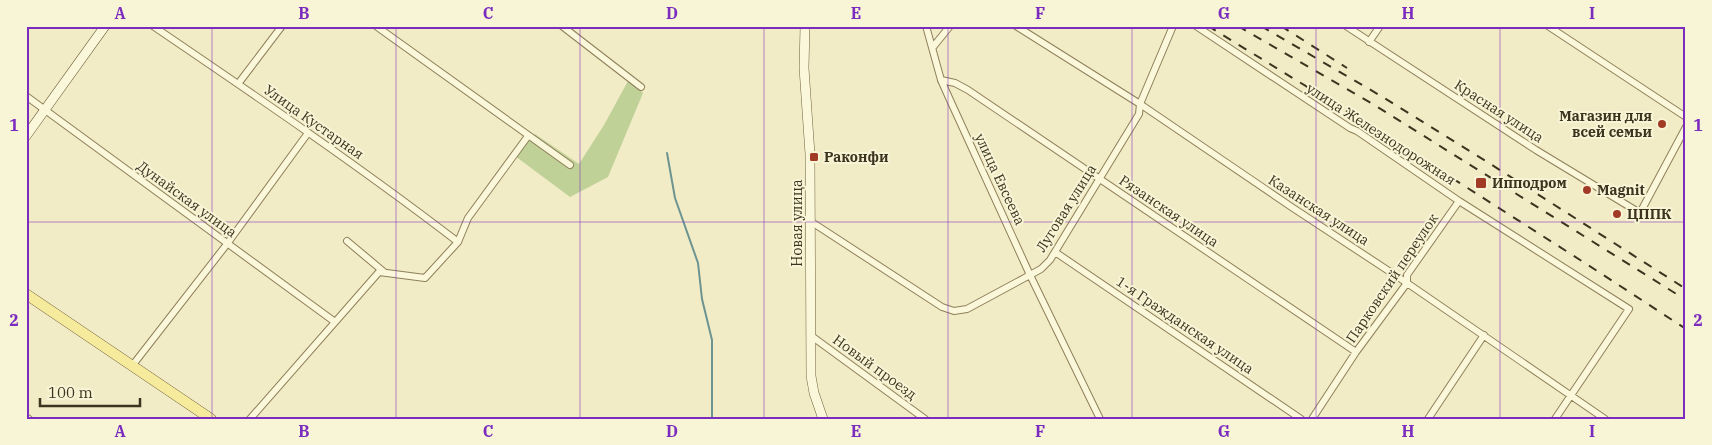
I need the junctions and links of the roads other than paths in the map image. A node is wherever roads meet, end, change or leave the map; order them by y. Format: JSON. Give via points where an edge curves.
{"nodes":[{"id":1,"x":105,"y":26,"type":"edge"},
{"id":2,"x":153,"y":26,"type":"edge"},
{"id":3,"x":282,"y":26,"type":"edge"},
{"id":4,"x":376,"y":26,"type":"edge"},
{"id":5,"x":562,"y":26,"type":"edge"},
{"id":6,"x":805,"y":26,"type":"edge"},
{"id":7,"x":926,"y":26,"type":"edge"},
{"id":8,"x":950,"y":26,"type":"edge"},
{"id":9,"x":1016,"y":26,"type":"edge"},
{"id":10,"x":1173,"y":26,"type":"edge"},
{"id":11,"x":1196,"y":26,"type":"edge"},
{"id":12,"x":1346,"y":26,"type":"edge"},
{"id":13,"x":1380,"y":26,"type":"edge"},
{"id":14,"x":1548,"y":26,"type":"edge"},
{"id":15,"x":1369,"y":42,"type":"junction"},
{"id":16,"x":933,"y":47,"type":"junction"},
{"id":17,"x":941,"y":80,"type":"junction"},
{"id":18,"x":238,"y":84,"type":"junction"},
{"id":19,"x":642,"y":87,"type":"dead end"},
{"id":20,"x":26,"y":96,"type":"edge"},
{"id":21,"x":1140,"y":104,"type":"junction"},
{"id":22,"x":45,"y":111,"type":"junction"},
{"id":23,"x":1686,"y":116,"type":"edge"},
{"id":24,"x":1686,"y":127,"type":"edge"},
{"id":25,"x":308,"y":133,"type":"junction"},
{"id":26,"x":26,"y":136,"type":"edge"},
{"id":27,"x":528,"y":136,"type":"junction"},
{"id":28,"x":570,"y":166,"type":"dead end"},
{"id":29,"x":1100,"y":179,"type":"junction"},
{"id":30,"x":1459,"y":201,"type":"junction"},
{"id":31,"x":810,"y":220,"type":"junction"},
{"id":32,"x":347,"y":241,"type":"dead end"},
{"id":33,"x":458,"y":242,"type":"junction"},
{"id":34,"x":226,"y":244,"type":"junction"},
{"id":35,"x":1055,"y":252,"type":"junction"},
{"id":36,"x":384,"y":272,"type":"junction"},
{"id":37,"x":1030,"y":275,"type":"junction"},
{"id":38,"x":1407,"y":283,"type":"junction"},
{"id":39,"x":26,"y":294,"type":"edge"},
{"id":40,"x":334,"y":322,"type":"junction"},
{"id":41,"x":810,"y":335,"type":"junction"},
{"id":42,"x":1484,"y":335,"type":"junction"},
{"id":43,"x":1356,"y":352,"type":"junction"},
{"id":44,"x":132,"y":366,"type":"junction"},
{"id":45,"x":1570,"y":396,"type":"junction"},
{"id":46,"x":197,"y":415,"type":"edge"},
{"id":47,"x":211,"y":419,"type":"edge"},
{"id":48,"x":250,"y":419,"type":"edge"},
{"id":49,"x":823,"y":419,"type":"edge"},
{"id":50,"x":925,"y":419,"type":"edge"},
{"id":51,"x":1100,"y":419,"type":"edge"},
{"id":52,"x":1301,"y":419,"type":"edge"},
{"id":53,"x":1312,"y":419,"type":"edge"},
{"id":54,"x":1428,"y":419,"type":"edge"},
{"id":55,"x":1555,"y":419,"type":"edge"},
{"id":56,"x":1605,"y":419,"type":"edge"}],
"edges":[{"from":1,"to":22,"type":"street"},
{"from":2,"to":18,"type":"street","name":"Улица Кустарная"},
{"from":3,"to":18,"type":"street"},
{"from":4,"to":27,"type":"street"},
{"from":5,"to":19,"type":"street"},
{"from":6,"to":31,"type":"street","name":"Новая улица"},
{"from":7,"to":16,"type":"street","name":"улица Евсеева"},
{"from":8,"to":16,"type":"street"},
{"from":9,"to":21,"type":"street","name":"Казанская улица"},
{"from":10,"to":21,"type":"street","name":"Луговая улица"},
{"from":11,"to":30,"type":"street","name":"улица Железнодорожная"},
{"from":12,"to":15,"type":"street","name":"Красная улица"},
{"from":13,"to":15,"type":"street"},
{"from":14,"to":23,"type":"street"},
{"from":15,"to":24,"type":"street","name":"Красная улица","via":[[1640,213]]},
{"from":16,"to":17,"type":"street","name":"улица Евсеева"},
{"from":17,"to":29,"type":"street","name":"Рязанская улица","via":[[968,90]]},
{"from":17,"to":37,"type":"street","name":"улица Евсеева"},
{"from":18,"to":25,"type":"street","name":"Улица Кустарная"},
{"from":20,"to":22,"type":"street","name":"Дунайская улица"},
{"from":21,"to":29,"type":"street","name":"Луговая улица","via":[[1139,114]]},
{"from":21,"to":38,"type":"street","name":"Казанская улица"},
{"from":22,"to":26,"type":"street"},
{"from":22,"to":34,"type":"street","name":"Дунайская улица"},
{"from":25,"to":33,"type":"street","name":"Улица Кустарная"},
{"from":25,"to":34,"type":"street"},
{"from":27,"to":28,"type":"street"},
{"from":27,"to":33,"type":"street","via":[[468,218]]},
{"from":29,"to":35,"type":"street","name":"Луговая улица"},
{"from":29,"to":43,"type":"street","name":"Рязанская улица"},
{"from":30,"to":38,"type":"street","name":"Парковский переулок","via":[[1407,275]]},
{"from":30,"to":45,"type":"street","name":"улица Железнодорожная","via":[[1629,309]]},
{"from":31,"to":37,"type":"street","name":"Луговая улица","via":[[949,310],[967,309]]},
{"from":31,"to":41,"type":"street","name":"Новая улица"},
{"from":32,"to":36,"type":"street"},
{"from":33,"to":36,"type":"street","via":[[425,278]]},
{"from":34,"to":40,"type":"street","name":"Дунайская улица"},
{"from":34,"to":44,"type":"street"},
{"from":35,"to":37,"type":"street","name":"Луговая улица","via":[[1041,269]]},
{"from":35,"to":52,"type":"street","name":"1-я Гражданская улица"},
{"from":36,"to":40,"type":"street","via":[[379,272]]},
{"from":37,"to":51,"type":"street","name":"улица Евсеева"},
{"from":38,"to":42,"type":"street","name":"Казанская улица"},
{"from":38,"to":43,"type":"street","name":"Парковский переулок"},
{"from":39,"to":44,"type":"main road"},
{"from":40,"to":48,"type":"street"},
{"from":41,"to":49,"type":"street","name":"Новая улица","via":[[812,385]]},
{"from":41,"to":50,"type":"street","name":"Новый проезд"},
{"from":42,"to":45,"type":"street","name":"Казанская улица"},
{"from":42,"to":54,"type":"street"},
{"from":43,"to":53,"type":"street","name":"Парковский переулок"},
{"from":44,"to":46,"type":"main road"},
{"from":45,"to":55,"type":"street"},
{"from":45,"to":56,"type":"street","name":"Казанская улица"},
{"from":46,"to":47,"type":"main road"}]}
